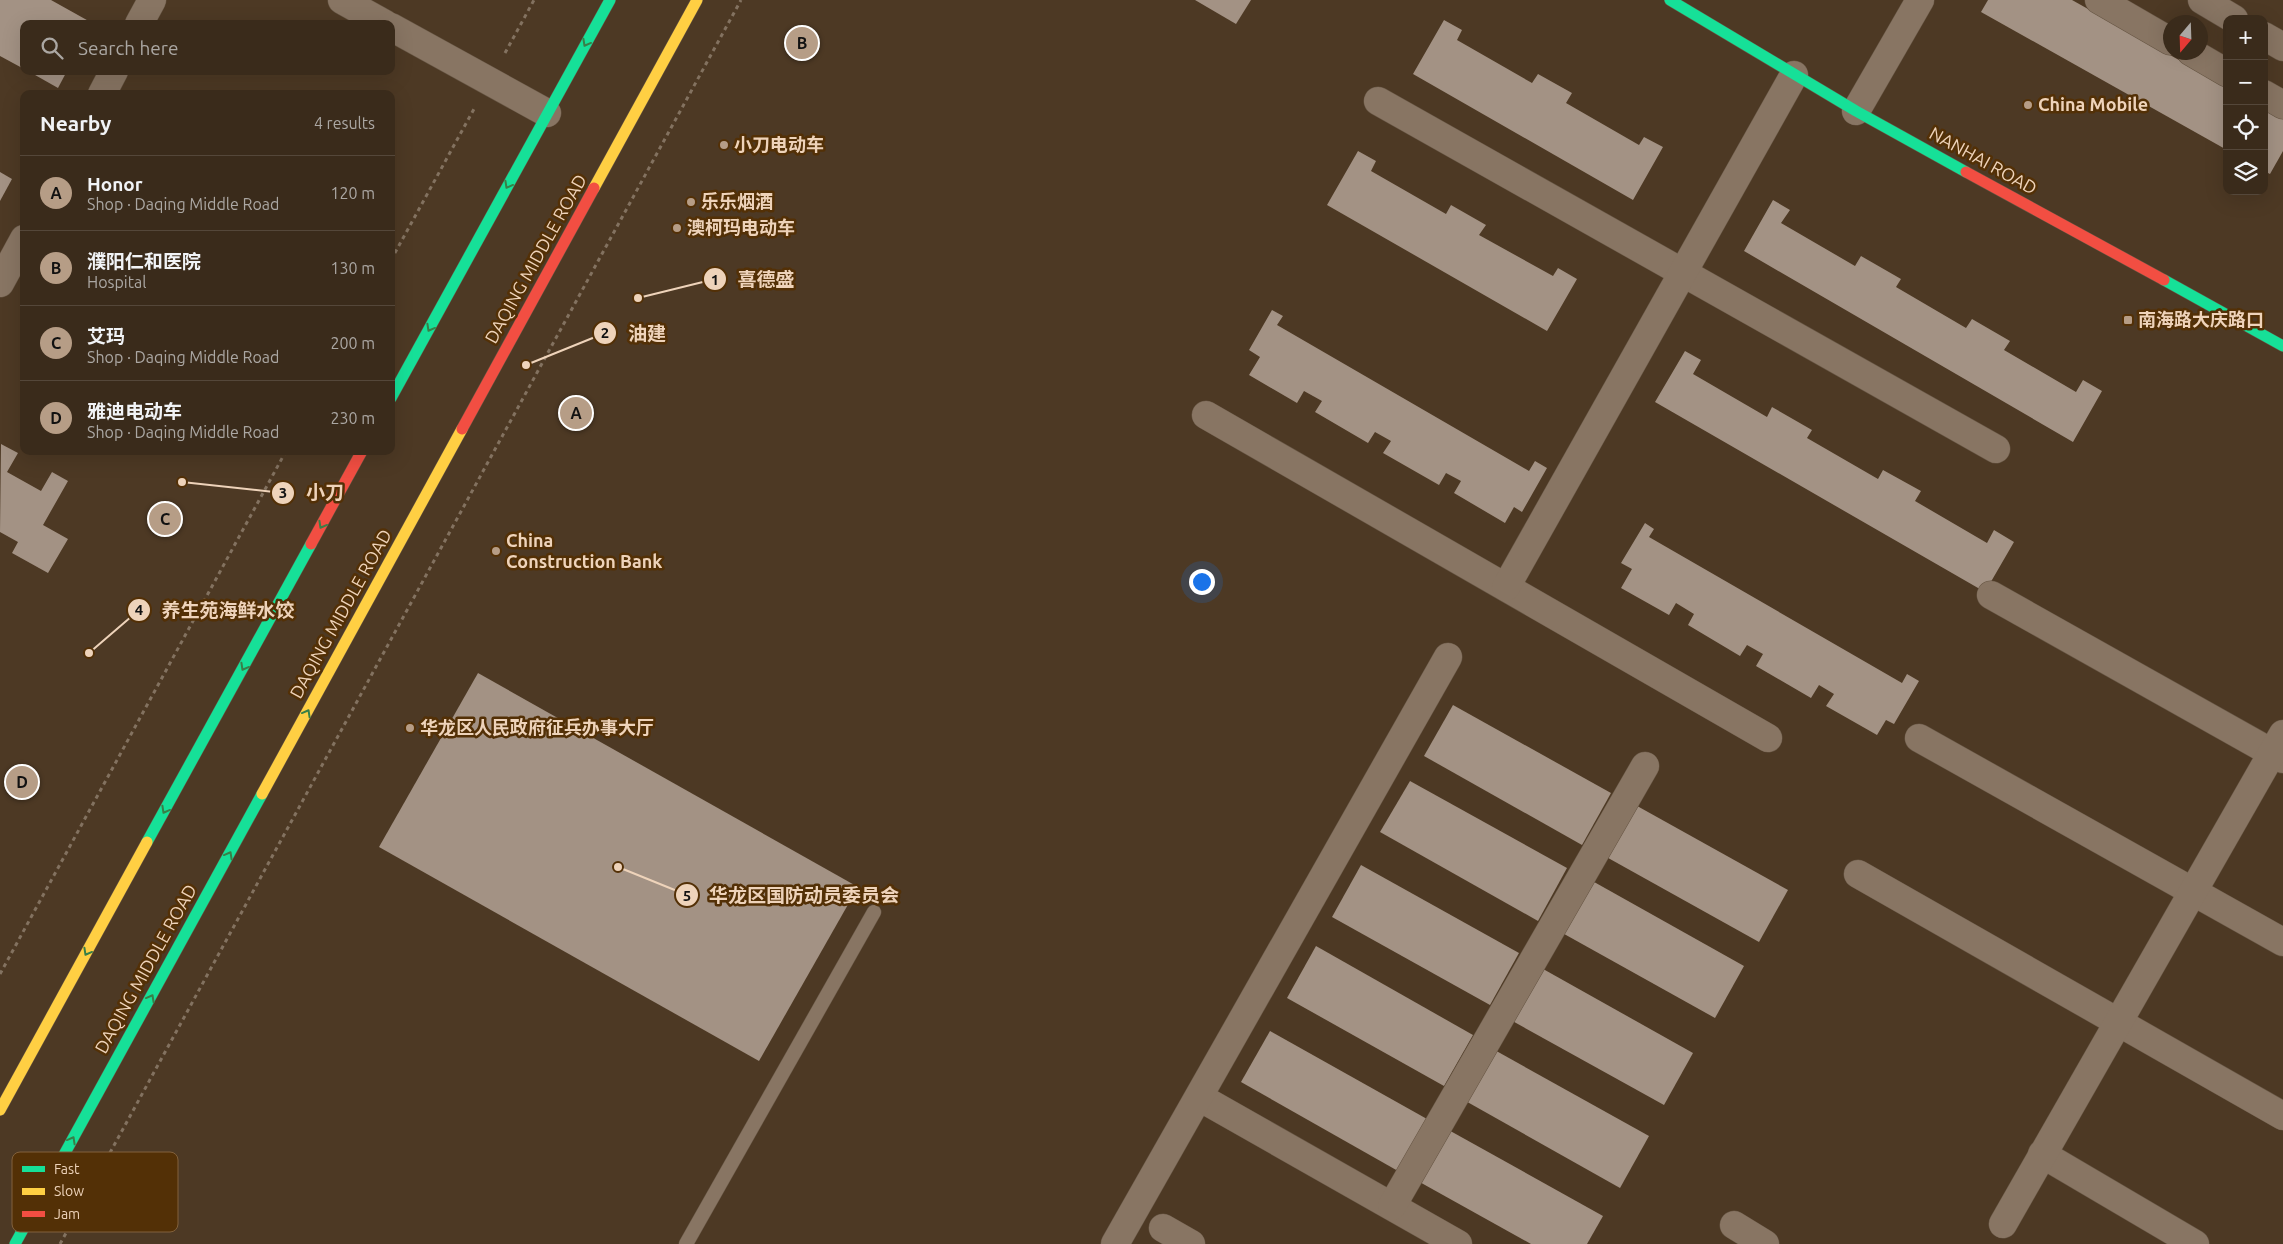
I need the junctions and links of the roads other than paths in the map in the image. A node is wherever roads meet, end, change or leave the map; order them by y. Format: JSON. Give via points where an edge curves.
{"nodes":[{"id":1,"x":152,"y":0,"type":"edge"},
{"id":2,"x":342,"y":0,"type":"edge"},
{"id":3,"x":610,"y":0,"type":"edge"},
{"id":4,"x":697,"y":0,"type":"edge"},
{"id":5,"x":1670,"y":0,"type":"edge"},
{"id":6,"x":1920,"y":0,"type":"edge"},
{"id":7,"x":2099,"y":0,"type":"edge"},
{"id":8,"x":2202,"y":0,"type":"edge"},
{"id":9,"x":2227,"y":15,"type":"edge"},
{"id":10,"x":141,"y":20,"type":"edge"},
{"id":11,"x":378,"y":20,"type":"edge"},
{"id":12,"x":395,"y":29,"type":"edge"},
{"id":13,"x":2163,"y":37,"type":"edge"},
{"id":14,"x":2268,"y":38,"type":"edge"},
{"id":15,"x":2283,"y":47,"type":"edge"},
{"id":16,"x":2205,"y":60,"type":"edge"},
{"id":17,"x":2223,"y":71,"type":"edge"},
{"id":18,"x":112,"y":75,"type":"edge"},
{"id":19,"x":1794,"y":75,"type":"junction"},
{"id":20,"x":104,"y":90,"type":"edge"},
{"id":21,"x":2268,"y":96,"type":"edge"},
{"id":22,"x":1378,"y":101,"type":"dead end"},
{"id":23,"x":2283,"y":105,"type":"edge"},
{"id":24,"x":1856,"y":111,"type":"junction"},
{"id":25,"x":547,"y":113,"type":"junction"},
{"id":26,"x":20,"y":246,"type":"edge"},
{"id":27,"x":1684,"y":274,"type":"junction"},
{"id":28,"x":0,"y":282,"type":"edge"},
{"id":29,"x":2283,"y":346,"type":"edge"},
{"id":30,"x":395,"y":391,"type":"edge"},
{"id":31,"x":1206,"y":415,"type":"dead end"},
{"id":32,"x":1996,"y":449,"type":"dead end"},
{"id":33,"x":360,"y":455,"type":"edge"},
{"id":34,"x":1506,"y":587,"type":"junction"},
{"id":35,"x":1991,"y":595,"type":"dead end"},
{"id":36,"x":1448,"y":657,"type":"dead end"},
{"id":37,"x":1768,"y":738,"type":"dead end"},
{"id":38,"x":1919,"y":738,"type":"dead end"},
{"id":39,"x":2279,"y":749,"type":"edge"},
{"id":40,"x":1645,"y":766,"type":"dead end"},
{"id":41,"x":1858,"y":874,"type":"dead end"},
{"id":42,"x":2192,"y":890,"type":"junction"},
{"id":43,"x":874,"y":912,"type":"dead end"},
{"id":44,"x":2283,"y":942,"type":"edge"},
{"id":45,"x":2118,"y":1022,"type":"junction"},
{"id":46,"x":1199,"y":1096,"type":"junction"},
{"id":47,"x":0,"y":1110,"type":"edge"},
{"id":48,"x":2283,"y":1116,"type":"edge"},
{"id":49,"x":65,"y":1152,"type":"edge"},
{"id":50,"x":2042,"y":1154,"type":"junction"},
{"id":51,"x":1392,"y":1206,"type":"junction"},
{"id":52,"x":2003,"y":1224,"type":"dead end"},
{"id":53,"x":1734,"y":1225,"type":"dead end"},
{"id":54,"x":1163,"y":1228,"type":"dead end"},
{"id":55,"x":22,"y":1232,"type":"edge"},
{"id":56,"x":15,"y":1244,"type":"edge"},
{"id":57,"x":686,"y":1244,"type":"edge"},
{"id":58,"x":1115,"y":1244,"type":"edge"},
{"id":59,"x":1191,"y":1244,"type":"edge"},
{"id":60,"x":1458,"y":1244,"type":"edge"},
{"id":61,"x":1765,"y":1244,"type":"edge"},
{"id":62,"x":2195,"y":1244,"type":"edge"}],
"edges":[{"from":1,"to":10,"type":"street"},
{"from":2,"to":11,"type":"street"},
{"from":3,"to":25,"type":"main road","one_way":true},
{"from":49,"to":4,"type":"main road","name":"DAQING MIDDLE ROAD","one_way":true},
{"from":5,"to":19,"type":"main road","name":"NANHAI ROAD"},
{"from":6,"to":24,"type":"street"},
{"from":7,"to":13,"type":"street"},
{"from":8,"to":9,"type":"street"},
{"from":12,"to":25,"type":"street"},
{"from":14,"to":15,"type":"street"},
{"from":16,"to":17,"type":"street"},
{"from":18,"to":20,"type":"street"},
{"from":19,"to":24,"type":"main road","name":"NANHAI ROAD"},
{"from":19,"to":27,"type":"street"},
{"from":21,"to":23,"type":"street"},
{"from":22,"to":27,"type":"street"},
{"from":24,"to":29,"type":"main road","name":"NANHAI ROAD"},
{"from":25,"to":30,"type":"main road","one_way":true},
{"from":26,"to":28,"type":"street"},
{"from":27,"to":32,"type":"street"},
{"from":27,"to":34,"type":"street"},
{"from":31,"to":34,"type":"street"},
{"from":33,"to":47,"type":"main road","one_way":true},
{"from":34,"to":37,"type":"street"},
{"from":35,"to":39,"type":"street"},
{"from":36,"to":46,"type":"street"},
{"from":38,"to":42,"type":"street"},
{"from":39,"to":42,"type":"street"},
{"from":40,"to":51,"type":"street"},
{"from":41,"to":45,"type":"street"},
{"from":42,"to":44,"type":"street"},
{"from":42,"to":45,"type":"street"},
{"from":43,"to":57,"type":"lane"},
{"from":45,"to":48,"type":"street"},
{"from":45,"to":50,"type":"street"},
{"from":46,"to":51,"type":"street"},
{"from":46,"to":58,"type":"street"},
{"from":50,"to":52,"type":"street"},
{"from":50,"to":62,"type":"street"},
{"from":51,"to":60,"type":"street"},
{"from":53,"to":61,"type":"street"},
{"from":54,"to":59,"type":"street"},
{"from":56,"to":55,"type":"main road","name":"DAQING MIDDLE ROAD","one_way":true}]}
